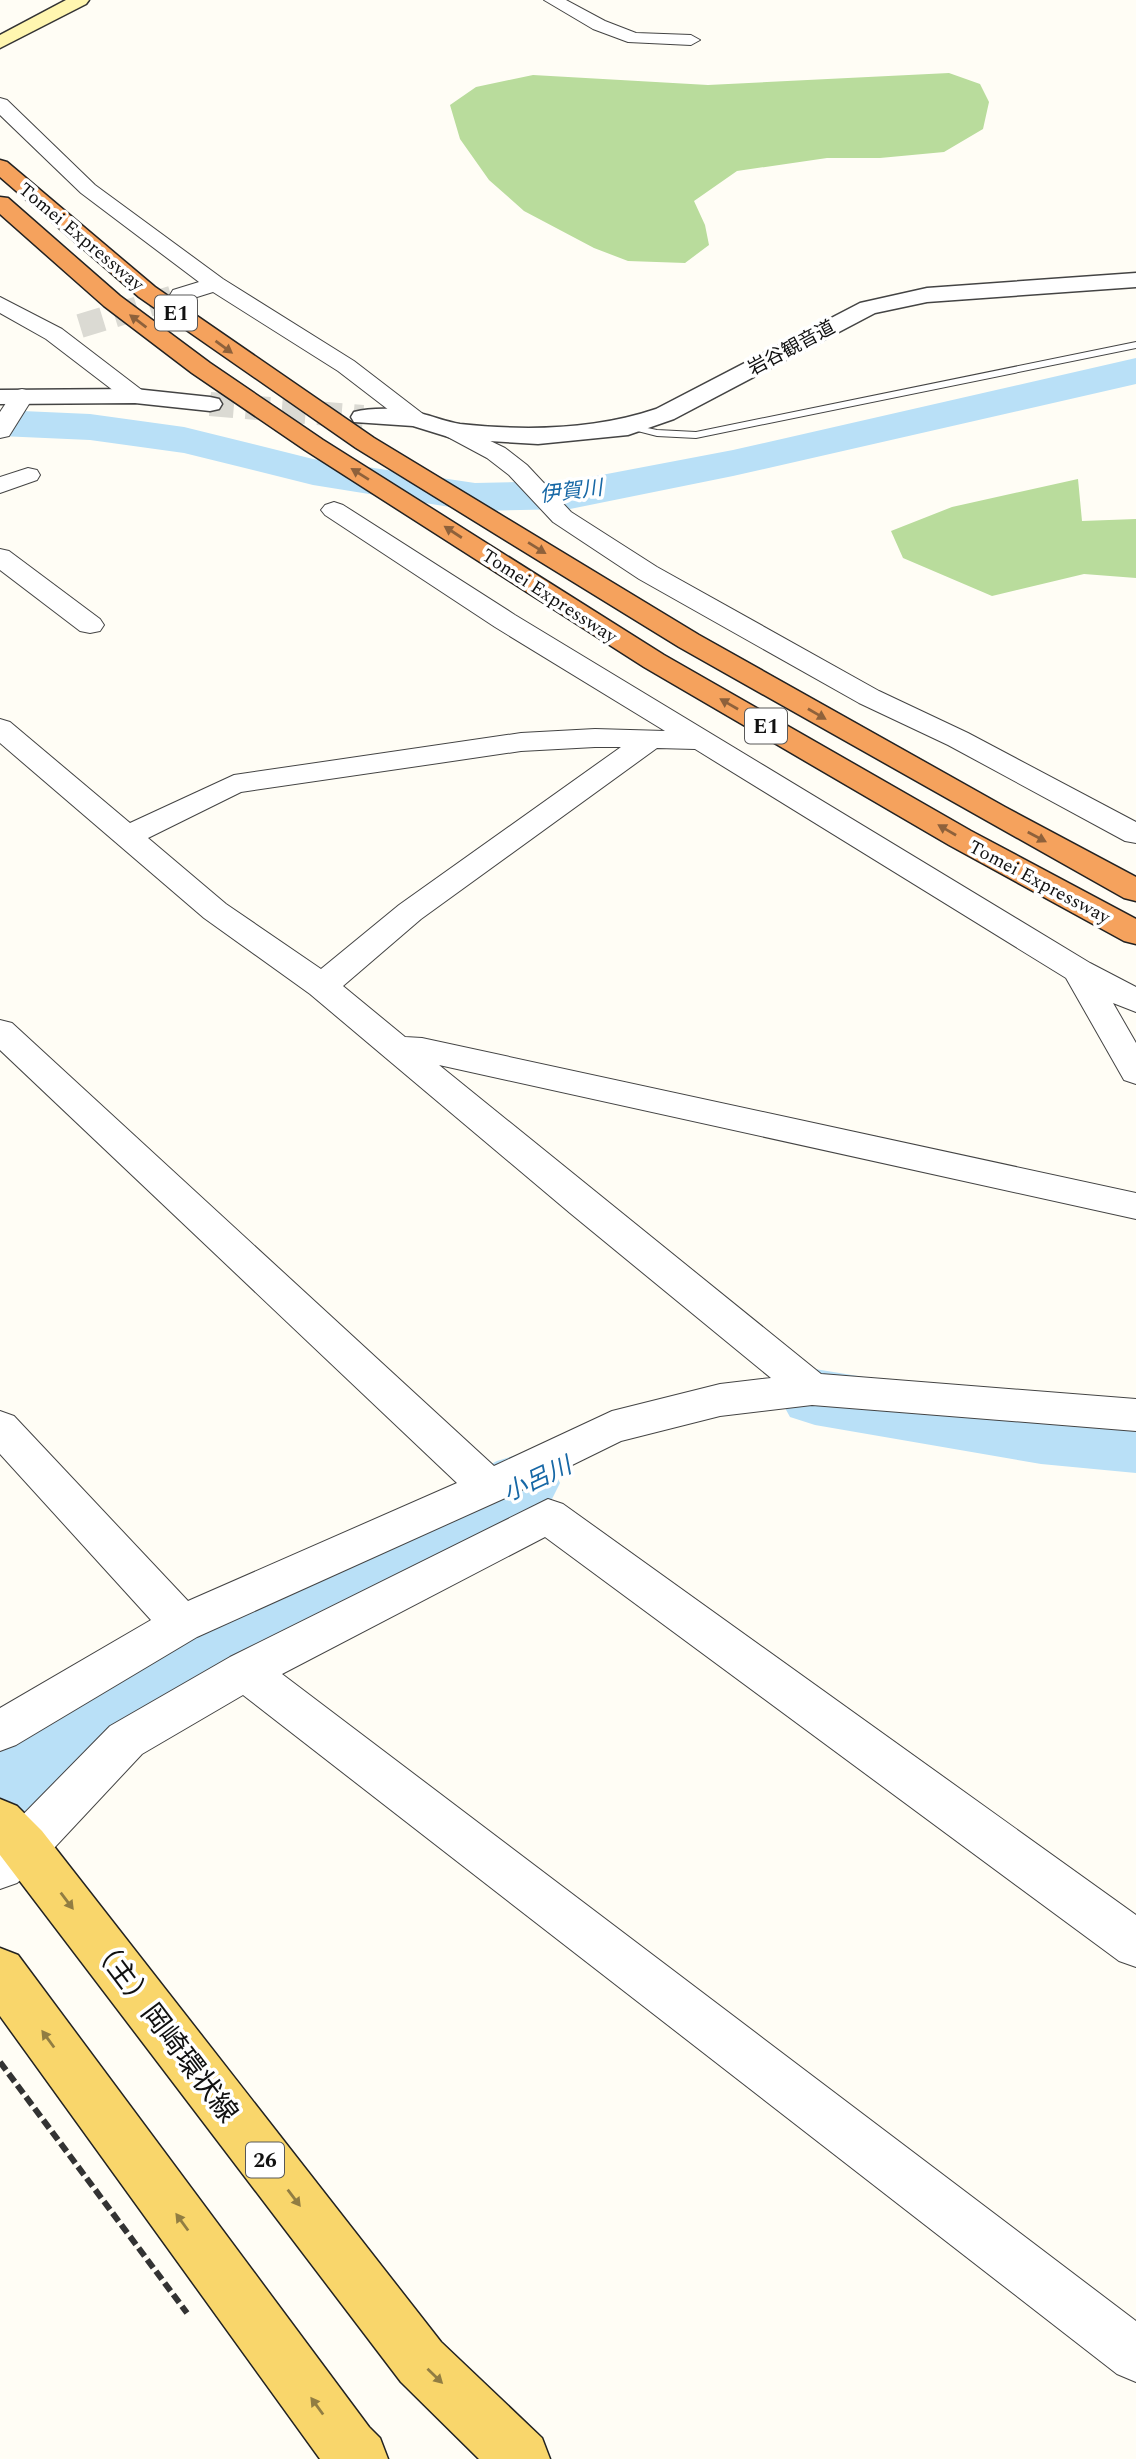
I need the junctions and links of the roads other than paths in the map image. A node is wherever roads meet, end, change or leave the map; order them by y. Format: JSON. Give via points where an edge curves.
{"nodes":[{"id":1,"x":80,"y":0,"type":"edge"},
{"id":2,"x":553,"y":0,"type":"edge"},
{"id":3,"x":691,"y":40,"type":"dead end"},
{"id":4,"x":0,"y":42,"type":"edge"},
{"id":5,"x":0,"y":104,"type":"edge"},
{"id":6,"x":0,"y":166,"type":"edge"},
{"id":7,"x":0,"y":203,"type":"edge"},
{"id":8,"x":1136,"y":280,"type":"edge"},
{"id":9,"x":215,"y":284,"type":"junction"},
{"id":10,"x":181,"y":295,"type":"tunnel mouth"},
{"id":11,"x":0,"y":304,"type":"edge"},
{"id":12,"x":80,"y":327,"type":"tunnel mouth"},
{"id":13,"x":54,"y":334,"type":"junction"},
{"id":14,"x":1136,"y":345,"type":"edge"},
{"id":15,"x":135,"y":396,"type":"junction"},
{"id":16,"x":210,"y":404,"type":"tunnel mouth"},
{"id":17,"x":9,"y":409,"type":"edge"},
{"id":18,"x":363,"y":417,"type":"tunnel mouth"},
{"id":19,"x":415,"y":419,"type":"junction"},
{"id":20,"x":628,"y":427,"type":"junction"},
{"id":21,"x":455,"y":431,"type":"junction"},
{"id":22,"x":28,"y":475,"type":"dead end"},
{"id":23,"x":0,"y":486,"type":"edge"},
{"id":24,"x":334,"y":510,"type":"dead end"},
{"id":25,"x":0,"y":556,"type":"edge"},
{"id":26,"x":90,"y":625,"type":"dead end"},
{"id":27,"x":0,"y":728,"type":"edge"},
{"id":28,"x":650,"y":740,"type":"junction"},
{"id":29,"x":703,"y":741,"type":"junction"},
{"id":30,"x":31,"y":754,"type":"junction"},
{"id":31,"x":0,"y":767,"type":"edge"},
{"id":32,"x":1136,"y":834,"type":"edge"},
{"id":33,"x":128,"y":836,"type":"junction"},
{"id":34,"x":1136,"y":891,"type":"edge"},
{"id":35,"x":1136,"y":933,"type":"edge"},
{"id":36,"x":1078,"y":971,"type":"junction"},
{"id":37,"x":322,"y":986,"type":"junction"},
{"id":38,"x":1136,"y":1001,"type":"edge"},
{"id":39,"x":0,"y":1031,"type":"edge"},
{"id":40,"x":395,"y":1048,"type":"junction"},
{"id":41,"x":1136,"y":1072,"type":"edge"},
{"id":42,"x":1136,"y":1206,"type":"edge"},
{"id":43,"x":813,"y":1389,"type":"junction"},
{"id":44,"x":1136,"y":1415,"type":"edge"},
{"id":45,"x":0,"y":1427,"type":"edge"},
{"id":46,"x":489,"y":1487,"type":"junction"},
{"id":47,"x":182,"y":1624,"type":"junction"},
{"id":48,"x":245,"y":1671,"type":"junction"},
{"id":49,"x":0,"y":1731,"type":"edge"},
{"id":50,"x":8,"y":1845,"type":"edge"},
{"id":51,"x":1136,"y":1944,"type":"edge"},
{"id":52,"x":0,"y":1973,"type":"edge"},
{"id":53,"x":1136,"y":2355,"type":"edge"},
{"id":54,"x":359,"y":2459,"type":"edge"},
{"id":55,"x":521,"y":2459,"type":"edge"}],
"edges":[{"from":1,"to":4,"type":"main road"},
{"from":2,"to":3,"type":"street","via":[[599,25],[634,37]]},
{"from":5,"to":9,"type":"street","via":[[88,189]]},
{"from":6,"to":34,"type":"highway","name":"Tomei Expressway","number":"E1","one_way":true,"via":[[147,292],[365,443],[689,641]]},
{"from":35,"to":7,"type":"highway","name":"Tomei Expressway","number":"E1","one_way":true,"via":[[960,838],[654,661],[314,445],[112,301]]},
{"from":8,"to":20,"type":"street","name":"岩谷観音道","via":[[927,295],[868,308],[665,414]]},
{"from":9,"to":10,"type":"street"},
{"from":9,"to":19,"type":"street","via":[[346,366]]},
{"from":11,"to":13,"type":"street"},
{"from":12,"to":13,"type":"street"},
{"from":13,"to":15,"type":"street"},
{"from":14,"to":20,"type":"lane","via":[[696,435]]},
{"from":15,"to":16,"type":"street"},
{"from":15,"to":17,"type":"street","via":[[79,397]]},
{"from":18,"to":19,"type":"street"},
{"from":19,"to":21,"type":"street","name":"岩谷観音道"},
{"from":20,"to":21,"type":"street","name":"岩谷観音道","via":[[538,436]]},
{"from":21,"to":32,"type":"street","via":[[496,453],[562,517],[648,573],[869,697]]},
{"from":22,"to":23,"type":"street"},
{"from":24,"to":29,"type":"street"},
{"from":25,"to":26,"type":"street"},
{"from":27,"to":30,"type":"street"},
{"from":28,"to":29,"type":"street"},
{"from":28,"to":33,"type":"street","via":[[521,742],[234,783]]},
{"from":28,"to":37,"type":"street","via":[[410,912]]},
{"from":29,"to":36,"type":"street"},
{"from":30,"to":31,"type":"street"},
{"from":30,"to":33,"type":"street"},
{"from":33,"to":37,"type":"street","via":[[215,911]]},
{"from":36,"to":38,"type":"street"},
{"from":36,"to":41,"type":"street"},
{"from":37,"to":40,"type":"street"},
{"from":39,"to":46,"type":"street"},
{"from":40,"to":42,"type":"street"},
{"from":40,"to":43,"type":"street"},
{"from":43,"to":44,"type":"street"},
{"from":43,"to":46,"type":"street","via":[[720,1400],[611,1427]]},
{"from":45,"to":47,"type":"street"},
{"from":46,"to":47,"type":"street"},
{"from":47,"to":49,"type":"street"},
{"from":48,"to":50,"type":"street","via":[[126,1740]]},
{"from":48,"to":51,"type":"street","via":[[548,1516]]},
{"from":48,"to":53,"type":"street"},
{"from":50,"to":55,"type":"main road","name":"（主）岡崎環状線","number":"26","one_way":true,"via":[[421,2362]]},
{"from":54,"to":52,"type":"main road","one_way":true}]}
